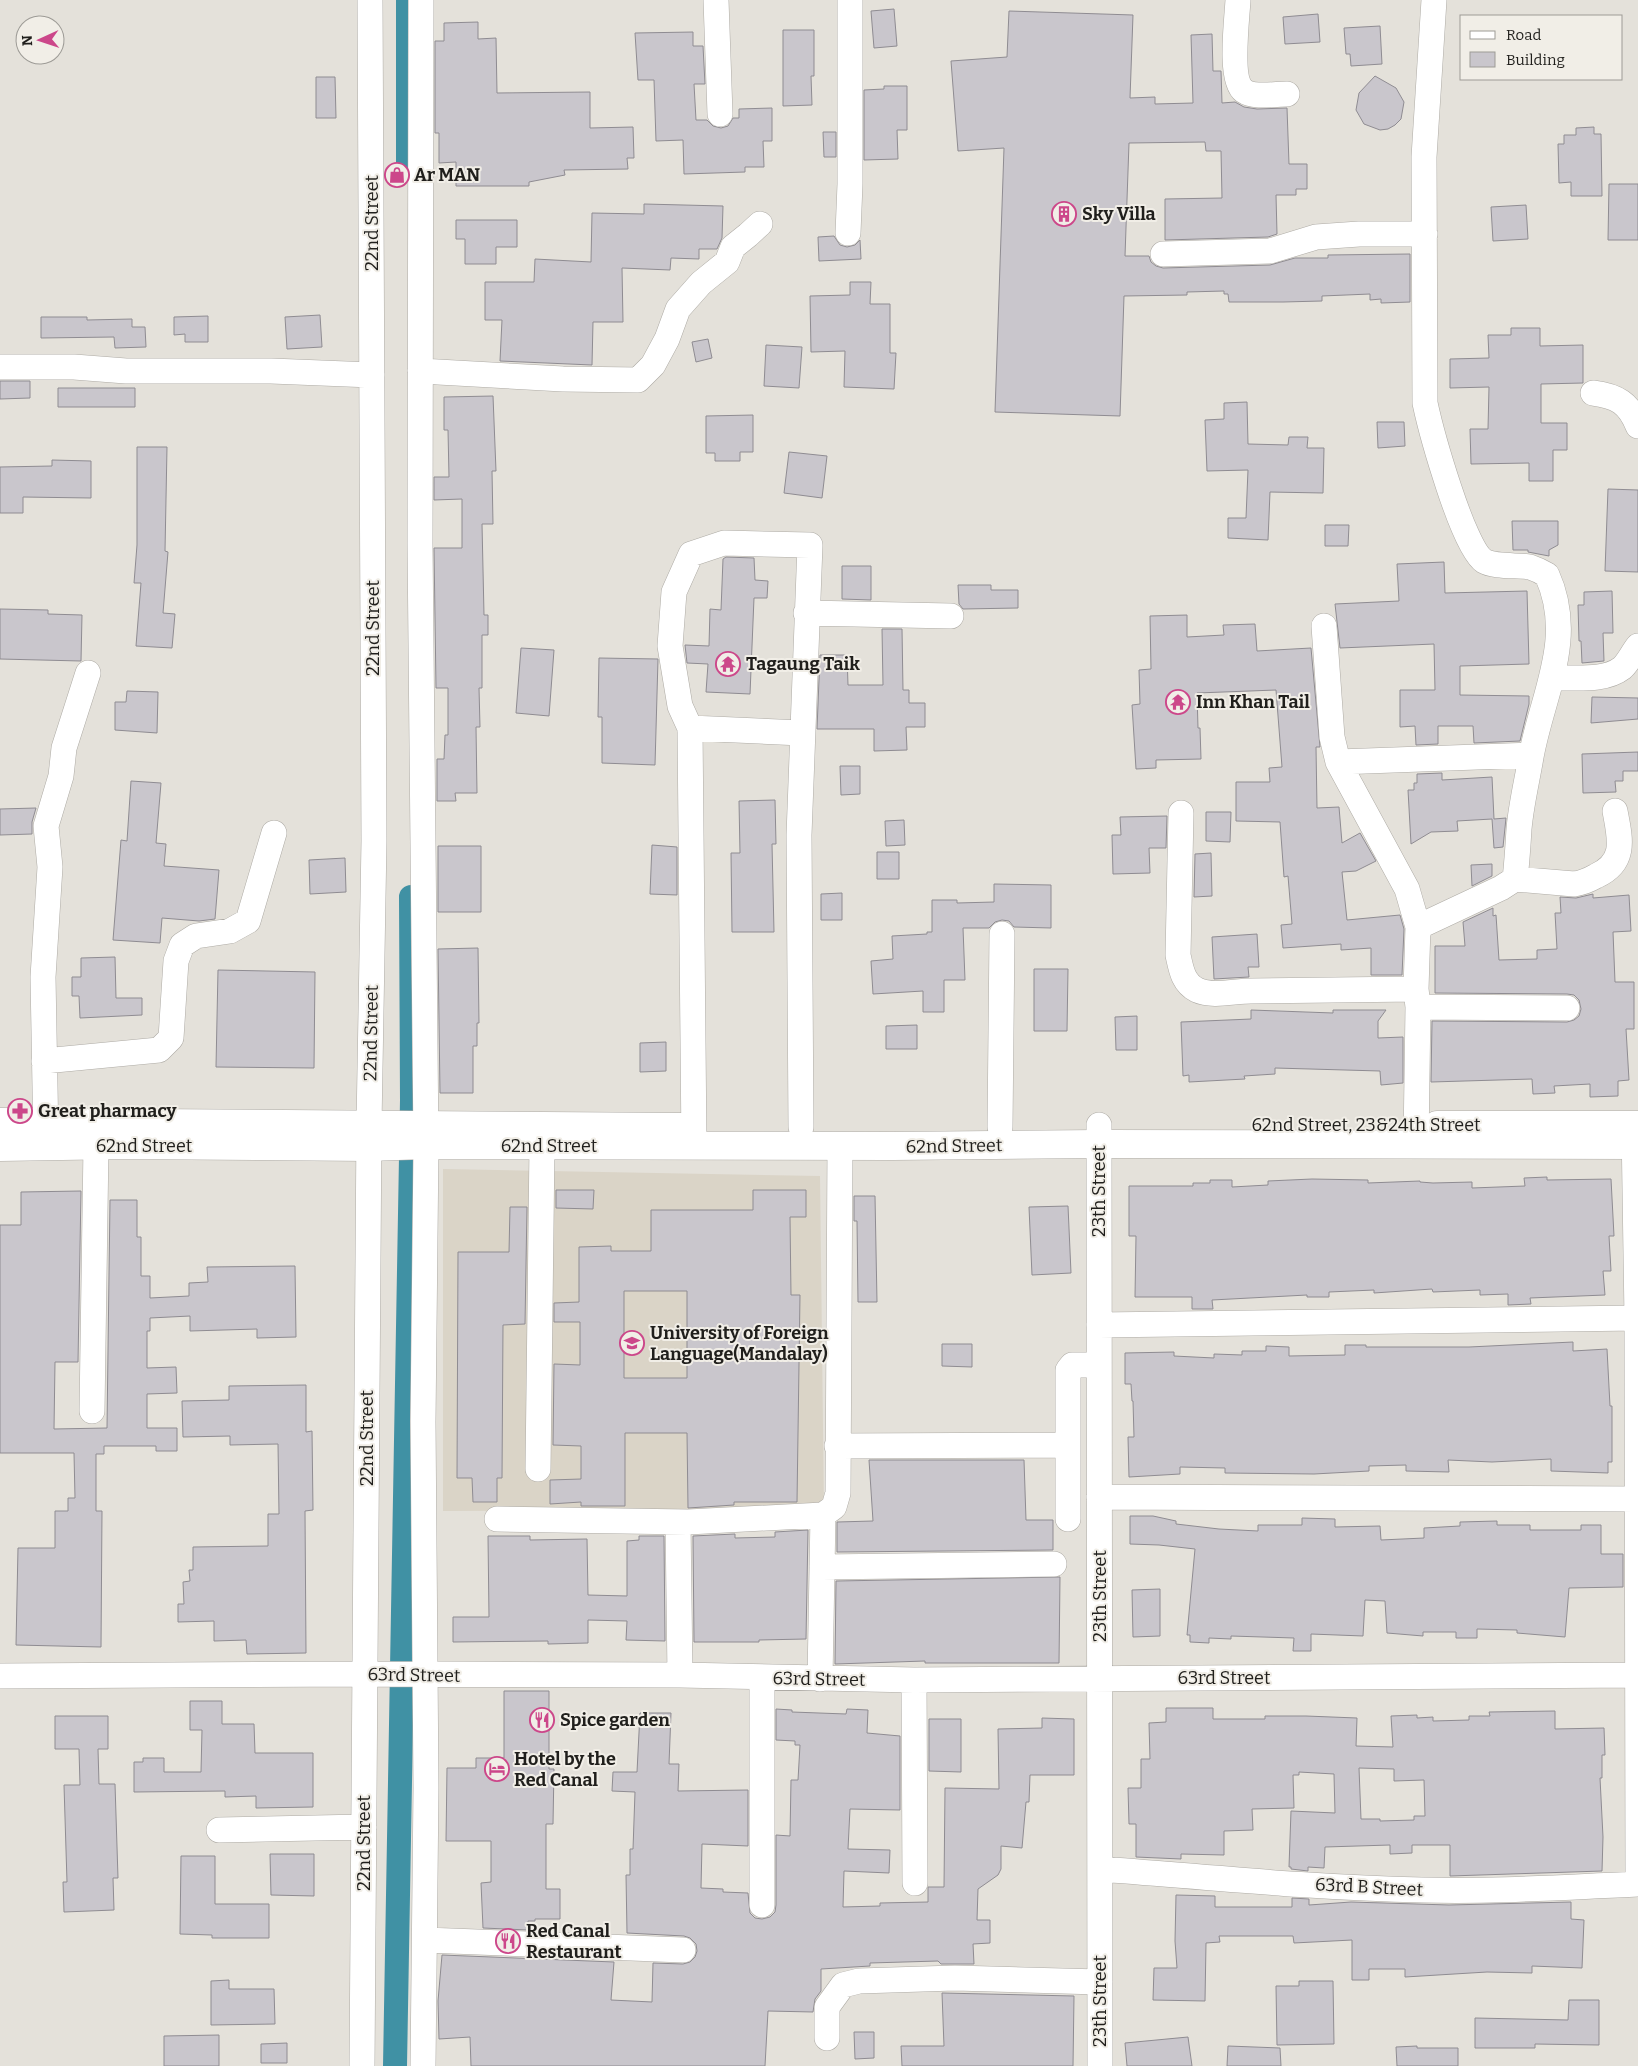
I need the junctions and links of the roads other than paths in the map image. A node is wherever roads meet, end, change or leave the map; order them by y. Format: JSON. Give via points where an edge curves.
{"nodes":[{"id":1,"x":370,"y":0,"type":"edge"},
{"id":2,"x":421,"y":0,"type":"edge"},
{"id":3,"x":716,"y":0,"type":"edge"},
{"id":4,"x":850,"y":0,"type":"edge"},
{"id":5,"x":1238,"y":0,"type":"edge"},
{"id":6,"x":1434,"y":0,"type":"edge"},
{"id":7,"x":1287,"y":94,"type":"dead end"},
{"id":8,"x":720,"y":114,"type":"dead end"},
{"id":9,"x":760,"y":224,"type":"dead end"},
{"id":10,"x":848,"y":233,"type":"dead end"},
{"id":11,"x":1425,"y":234,"type":"junction"},
{"id":12,"x":1163,"y":254,"type":"dead end"},
{"id":13,"x":0,"y":367,"type":"edge"},
{"id":14,"x":420,"y":371,"type":"junction"},
{"id":15,"x":372,"y":374,"type":"junction"},
{"id":16,"x":1593,"y":393,"type":"dead end"},
{"id":17,"x":1638,"y":426,"type":"edge"},
{"id":18,"x":806,"y":613,"type":"junction"},
{"id":19,"x":952,"y":616,"type":"dead end"},
{"id":20,"x":1324,"y":626,"type":"dead end"},
{"id":21,"x":1638,"y":646,"type":"edge"},
{"id":22,"x":88,"y":673,"type":"dead end"},
{"id":23,"x":1570,"y":677,"type":"junction"},
{"id":24,"x":690,"y":728,"type":"junction"},
{"id":25,"x":802,"y":733,"type":"junction"},
{"id":26,"x":1531,"y":755,"type":"junction"},
{"id":27,"x":1338,"y":762,"type":"junction"},
{"id":28,"x":1615,"y":811,"type":"dead end"},
{"id":29,"x":1181,"y":813,"type":"dead end"},
{"id":30,"x":274,"y":833,"type":"dead end"},
{"id":31,"x":1515,"y":879,"type":"junction"},
{"id":32,"x":1418,"y":927,"type":"junction"},
{"id":33,"x":1002,"y":934,"type":"dead end"},
{"id":34,"x":1417,"y":998,"type":"junction"},
{"id":35,"x":1567,"y":1008,"type":"dead end"},
{"id":36,"x":44,"y":1061,"type":"junction"},
{"id":37,"x":0,"y":1122,"type":"edge"},
{"id":38,"x":1000,"y":1127,"type":"junction"},
{"id":39,"x":802,"y":1128,"type":"junction"},
{"id":40,"x":1099,"y":1134,"type":"junction"},
{"id":41,"x":46,"y":1135,"type":"junction"},
{"id":42,"x":422,"y":1135,"type":"junction"},
{"id":43,"x":1416,"y":1135,"type":"junction"},
{"id":44,"x":1636,"y":1135,"type":"edge"},
{"id":45,"x":373,"y":1136,"type":"junction"},
{"id":46,"x":694,"y":1136,"type":"junction"},
{"id":47,"x":96,"y":1146,"type":"junction"},
{"id":48,"x":542,"y":1146,"type":"junction"},
{"id":49,"x":840,"y":1146,"type":"junction"},
{"id":50,"x":0,"y":1147,"type":"edge"},
{"id":51,"x":1638,"y":1318,"type":"edge"},
{"id":52,"x":1099,"y":1325,"type":"junction"},
{"id":53,"x":1099,"y":1365,"type":"junction"},
{"id":54,"x":92,"y":1411,"type":"dead end"},
{"id":55,"x":1068,"y":1445,"type":"junction"},
{"id":56,"x":837,"y":1446,"type":"junction"},
{"id":57,"x":538,"y":1469,"type":"dead end"},
{"id":58,"x":1100,"y":1498,"type":"junction"},
{"id":59,"x":1638,"y":1499,"type":"edge"},
{"id":60,"x":822,"y":1515,"type":"junction"},
{"id":61,"x":497,"y":1519,"type":"dead end"},
{"id":62,"x":1068,"y":1519,"type":"dead end"},
{"id":63,"x":678,"y":1522,"type":"junction"},
{"id":64,"x":1054,"y":1564,"type":"dead end"},
{"id":65,"x":822,"y":1567,"type":"junction"},
{"id":66,"x":397,"y":1675,"type":"junction"},
{"id":67,"x":680,"y":1675,"type":"junction"},
{"id":68,"x":1637,"y":1675,"type":"edge"},
{"id":69,"x":0,"y":1676,"type":"edge"},
{"id":70,"x":762,"y":1678,"type":"junction"},
{"id":71,"x":1100,"y":1678,"type":"junction"},
{"id":72,"x":820,"y":1679,"type":"junction"},
{"id":73,"x":914,"y":1680,"type":"junction"},
{"id":74,"x":364,"y":1827,"type":"junction"},
{"id":75,"x":219,"y":1830,"type":"dead end"},
{"id":76,"x":1638,"y":1860,"type":"edge"},
{"id":77,"x":1100,"y":1869,"type":"junction"},
{"id":78,"x":915,"y":1883,"type":"dead end"},
{"id":79,"x":1638,"y":1884,"type":"edge"},
{"id":80,"x":762,"y":1905,"type":"dead end"},
{"id":81,"x":425,"y":1940,"type":"junction"},
{"id":82,"x":683,"y":1950,"type":"dead end"},
{"id":83,"x":1100,"y":1982,"type":"junction"},
{"id":84,"x":828,"y":2038,"type":"dead end"},
{"id":85,"x":362,"y":2066,"type":"edge"},
{"id":86,"x":423,"y":2066,"type":"edge"},
{"id":87,"x":1100,"y":2066,"type":"edge"}],
"edges":[{"from":1,"to":15,"type":"street","name":"22nd Street"},
{"from":2,"to":14,"type":"street","name":"22nd Street"},
{"from":3,"to":8,"type":"street"},
{"from":4,"to":10,"type":"street"},
{"from":5,"to":7,"type":"street","via":[[1236,63],[1239,86],[1251,94]]},
{"from":6,"to":11,"type":"street","via":[[1424,157]]},
{"from":9,"to":14,"type":"street","via":[[733,247],[727,262],[701,282],[678,309],[653,365],[638,380]]},
{"from":11,"to":12,"type":"street","via":[[1316,237],[1270,251]]},
{"from":11,"to":23,"type":"street","via":[[1425,403],[1454,500],[1471,545],[1485,562],[1531,567],[1547,575],[1554,590],[1558,640]]},
{"from":13,"to":15,"type":"street"},
{"from":14,"to":42,"type":"street","name":"22nd Street"},
{"from":15,"to":45,"type":"street","name":"22nd Street"},
{"from":16,"to":17,"type":"street","via":[[1622,400]]},
{"from":18,"to":19,"type":"street"},
{"from":18,"to":24,"type":"street","via":[[810,546],[724,543],[691,554],[674,592],[670,646],[680,706]]},
{"from":18,"to":25,"type":"street"},
{"from":20,"to":27,"type":"street","via":[[1331,730]]},
{"from":21,"to":23,"type":"street","via":[[1623,668],[1610,674]]},
{"from":22,"to":36,"type":"street","via":[[64,748],[61,776],[46,826],[50,867],[43,977]]},
{"from":23,"to":26,"type":"street"},
{"from":24,"to":25,"type":"street"},
{"from":24,"to":46,"type":"street"},
{"from":25,"to":39,"type":"street","via":[[799,834]]},
{"from":26,"to":27,"type":"street"},
{"from":26,"to":31,"type":"street","via":[[1519,828]]},
{"from":27,"to":32,"type":"street","via":[[1407,889]]},
{"from":28,"to":31,"type":"street","via":[[1620,839],[1618,856],[1606,872],[1577,884]]},
{"from":29,"to":34,"type":"street","via":[[1178,955],[1188,984],[1212,994],[1247,991]]},
{"from":30,"to":36,"type":"street","via":[[248,921],[230,931],[196,936],[182,945],[176,961],[170,1038],[159,1050]]},
{"from":31,"to":32,"type":"street"},
{"from":32,"to":34,"type":"street"},
{"from":33,"to":38,"type":"street"},
{"from":34,"to":35,"type":"street"},
{"from":34,"to":43,"type":"street"},
{"from":36,"to":41,"type":"street"},
{"from":37,"to":41,"type":"main road","name":"62nd Street"},
{"from":38,"to":39,"type":"main road","name":"62nd Street"},
{"from":38,"to":40,"type":"main road","name":"62nd Street"},
{"from":39,"to":46,"type":"main road","name":"62nd Street"},
{"from":40,"to":43,"type":"main road","name":"62nd Street, 23&24th Street"},
{"from":40,"to":49,"type":"main road","name":"62nd Street"},
{"from":40,"to":52,"type":"street","name":"23th Street"},
{"from":41,"to":45,"type":"main road","name":"62nd Street"},
{"from":41,"to":47,"type":"main road","name":"62nd Street"},
{"from":41,"to":50,"type":"main road","name":"62nd Street"},
{"from":42,"to":45,"type":"main road","name":"62nd Street"},
{"from":42,"to":46,"type":"main road","name":"62nd Street"},
{"from":42,"to":48,"type":"main road","name":"62nd Street"},
{"from":42,"to":66,"type":"street","name":"22nd Street","via":[[423,1422]]},
{"from":43,"to":44,"type":"main road","name":"62nd Street, 23&24th Street"},
{"from":44,"to":51,"type":"street"},
{"from":45,"to":47,"type":"main road","name":"62nd Street"},
{"from":45,"to":66,"type":"street","name":"22nd Street"},
{"from":46,"to":48,"type":"main road","name":"62nd Street"},
{"from":46,"to":49,"type":"main road","name":"62nd Street"},
{"from":47,"to":54,"type":"street"},
{"from":48,"to":57,"type":"street"},
{"from":49,"to":56,"type":"street"},
{"from":51,"to":52,"type":"street"},
{"from":51,"to":59,"type":"street"},
{"from":52,"to":53,"type":"street","name":"23th Street"},
{"from":53,"to":55,"type":"street","via":[[1072,1366],[1068,1370]]},
{"from":53,"to":58,"type":"street","name":"23th Street"},
{"from":55,"to":56,"type":"street"},
{"from":55,"to":62,"type":"street"},
{"from":56,"to":60,"type":"street","via":[[838,1493],[834,1507]]},
{"from":58,"to":59,"type":"street"},
{"from":58,"to":71,"type":"street","name":"23th Street"},
{"from":59,"to":68,"type":"street"},
{"from":60,"to":63,"type":"street"},
{"from":60,"to":65,"type":"street"},
{"from":61,"to":63,"type":"street"},
{"from":63,"to":67,"type":"street"},
{"from":64,"to":65,"type":"street"},
{"from":65,"to":72,"type":"street"},
{"from":66,"to":67,"type":"street","name":"63rd Street"},
{"from":66,"to":69,"type":"street","name":"63rd Street"},
{"from":66,"to":74,"type":"street","name":"22nd Street"},
{"from":66,"to":81,"type":"street","name":"22nd Street"},
{"from":67,"to":70,"type":"street","name":"63rd Street"},
{"from":68,"to":71,"type":"street","name":"63rd Street"},
{"from":68,"to":76,"type":"street"},
{"from":70,"to":72,"type":"street","name":"63rd Street"},
{"from":70,"to":80,"type":"street"},
{"from":71,"to":73,"type":"street","name":"63rd Street"},
{"from":71,"to":77,"type":"street","name":"23th Street"},
{"from":72,"to":73,"type":"street","name":"63rd Street"},
{"from":73,"to":78,"type":"street"},
{"from":74,"to":75,"type":"street"},
{"from":74,"to":85,"type":"street","name":"22nd Street"},
{"from":77,"to":79,"type":"street","name":"63rd B Street","via":[[1421,1890]]},
{"from":77,"to":83,"type":"street","name":"23th Street"},
{"from":81,"to":82,"type":"street"},
{"from":81,"to":86,"type":"street","name":"22nd Street"},
{"from":83,"to":84,"type":"street","via":[[955,1978],[858,1981],[843,1985],[827,2007]]},
{"from":83,"to":87,"type":"street","name":"23th Street"}]}
